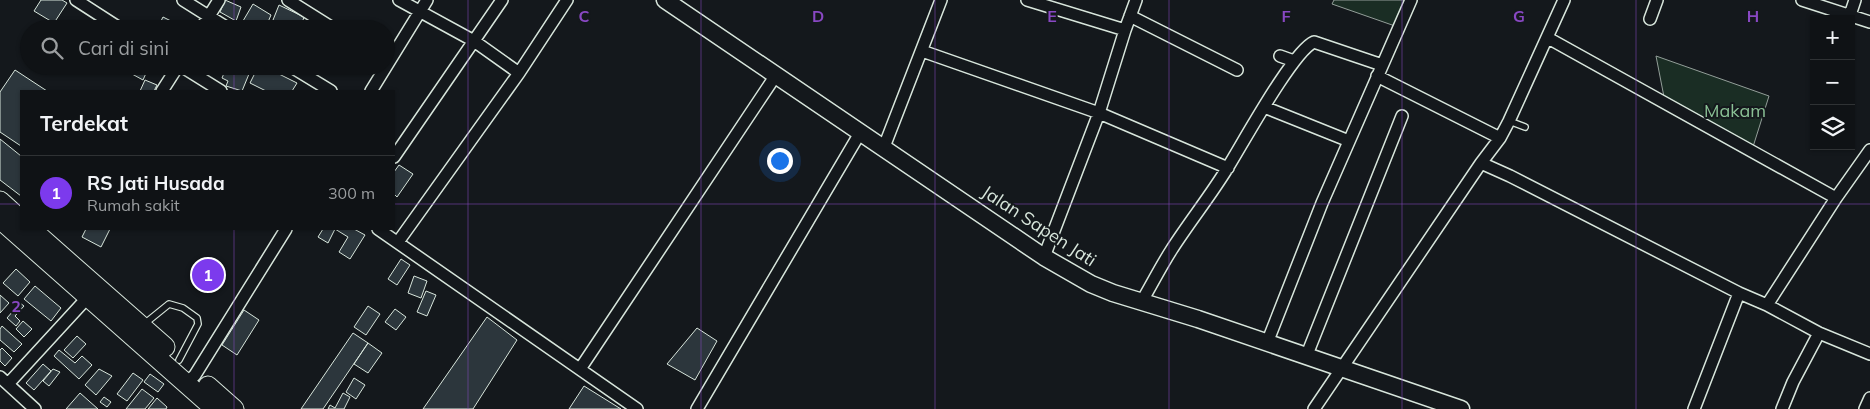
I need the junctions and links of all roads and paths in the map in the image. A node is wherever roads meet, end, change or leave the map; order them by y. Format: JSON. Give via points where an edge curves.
{"nodes":[{"id":1,"x":76,"y":0,"type":"edge"},
{"id":2,"x":182,"y":0,"type":"edge"},
{"id":3,"x":219,"y":0,"type":"edge"},
{"id":4,"x":288,"y":0,"type":"edge"},
{"id":5,"x":399,"y":0,"type":"edge"},
{"id":6,"x":428,"y":0,"type":"edge"},
{"id":7,"x":502,"y":0,"type":"edge"},
{"id":8,"x":566,"y":0,"type":"edge"},
{"id":9,"x":665,"y":0,"type":"edge"},
{"id":10,"x":941,"y":0,"type":"edge"},
{"id":11,"x":1027,"y":0,"type":"edge"},
{"id":12,"x":1136,"y":0,"type":"edge"},
{"id":13,"x":1411,"y":0,"type":"edge"},
{"id":14,"x":1564,"y":0,"type":"edge"},
{"id":15,"x":1656,"y":0,"type":"edge"},
{"id":16,"x":1802,"y":0,"type":"edge"},
{"id":17,"x":1855,"y":0,"type":"edge"},
{"id":18,"x":420,"y":12,"type":"junction"},
{"id":19,"x":1850,"y":15,"type":"joint"},
{"id":20,"x":209,"y":16,"type":"junction"},
{"id":21,"x":1130,"y":16,"type":"junction"},
{"id":22,"x":1855,"y":17,"type":"edge"},
{"id":23,"x":1650,"y":19,"type":"dead end"},
{"id":24,"x":107,"y":20,"type":"edge"},
{"id":25,"x":207,"y":20,"type":"edge"},
{"id":26,"x":215,"y":20,"type":"edge"},
{"id":27,"x":320,"y":20,"type":"edge"},
{"id":28,"x":1870,"y":22,"type":"edge"},
{"id":29,"x":1125,"y":30,"type":"junction"},
{"id":30,"x":1548,"y":38,"type":"junction"},
{"id":31,"x":474,"y":41,"type":"junction"},
{"id":32,"x":395,"y":50,"type":"edge"},
{"id":33,"x":922,"y":51,"type":"junction"},
{"id":34,"x":1280,"y":56,"type":"dead end"},
{"id":35,"x":1294,"y":61,"type":"junction"},
{"id":36,"x":1237,"y":70,"type":"dead end"},
{"id":37,"x":1380,"y":70,"type":"junction"},
{"id":38,"x":519,"y":73,"type":"junction"},
{"id":39,"x":173,"y":75,"type":"edge"},
{"id":40,"x":194,"y":75,"type":"edge"},
{"id":41,"x":305,"y":75,"type":"edge"},
{"id":42,"x":380,"y":75,"type":"edge"},
{"id":43,"x":776,"y":75,"type":"junction"},
{"id":44,"x":163,"y":90,"type":"edge"},
{"id":45,"x":219,"y":90,"type":"edge"},
{"id":46,"x":329,"y":90,"type":"edge"},
{"id":47,"x":372,"y":90,"type":"edge"},
{"id":48,"x":1264,"y":107,"type":"junction"},
{"id":49,"x":1099,"y":114,"type":"junction"},
{"id":50,"x":1402,"y":116,"type":"dead end"},
{"id":51,"x":1509,"y":121,"type":"junction"},
{"id":52,"x":1525,"y":127,"type":"dead end"},
{"id":53,"x":860,"y":133,"type":"junction"},
{"id":54,"x":1500,"y":138,"type":"junction"},
{"id":55,"x":1349,"y":141,"type":"junction"},
{"id":56,"x":884,"y":147,"type":"junction"},
{"id":57,"x":1870,"y":150,"type":"edge"},
{"id":58,"x":395,"y":156,"type":"edge"},
{"id":59,"x":1481,"y":163,"type":"junction"},
{"id":60,"x":1228,"y":168,"type":"junction"},
{"id":61,"x":1836,"y":198,"type":"junction"},
{"id":62,"x":0,"y":201,"type":"edge"},
{"id":63,"x":0,"y":219,"type":"edge"},
{"id":64,"x":20,"y":219,"type":"edge"},
{"id":65,"x":32,"y":230,"type":"edge"},
{"id":66,"x":285,"y":230,"type":"edge"},
{"id":67,"x":380,"y":230,"type":"edge"},
{"id":68,"x":398,"y":242,"type":"junction"},
{"id":69,"x":1044,"y":257,"type":"junction"},
{"id":70,"x":1739,"y":293,"type":"junction"},
{"id":71,"x":88,"y":297,"type":"junction"},
{"id":72,"x":1142,"y":301,"type":"junction"},
{"id":73,"x":1767,"y":306,"type":"junction"},
{"id":74,"x":141,"y":327,"type":"junction"},
{"id":75,"x":1819,"y":333,"type":"junction"},
{"id":76,"x":1267,"y":343,"type":"junction"},
{"id":77,"x":1870,"y":354,"type":"edge"},
{"id":78,"x":1306,"y":357,"type":"junction"},
{"id":79,"x":179,"y":360,"type":"junction"},
{"id":80,"x":1341,"y":369,"type":"junction"},
{"id":81,"x":580,"y":370,"type":"junction"},
{"id":82,"x":4,"y":380,"type":"edge"},
{"id":83,"x":191,"y":380,"type":"junction"},
{"id":84,"x":1870,"y":398,"type":"edge"},
{"id":85,"x":36,"y":409,"type":"edge"},
{"id":86,"x":215,"y":409,"type":"edge"},
{"id":87,"x":234,"y":409,"type":"edge"},
{"id":88,"x":637,"y":409,"type":"edge"},
{"id":89,"x":697,"y":409,"type":"edge"},
{"id":90,"x":1314,"y":409,"type":"edge"},
{"id":91,"x":1461,"y":409,"type":"edge"},
{"id":92,"x":1694,"y":409,"type":"edge"},
{"id":93,"x":1782,"y":409,"type":"edge"},
{"id":94,"x":1865,"y":409,"type":"edge"}],
"edges":[{"from":1,"to":24,"type":"street"},
{"from":2,"to":20,"type":"street"},
{"from":3,"to":20,"type":"street"},
{"from":4,"to":27,"type":"street"},
{"from":5,"to":18,"type":"street"},
{"from":6,"to":18,"type":"street"},
{"from":7,"to":31,"type":"street"},
{"from":8,"to":38,"type":"street"},
{"from":9,"to":43,"type":"street","name":"Jalan Sapen Jati"},
{"from":10,"to":33,"type":"street"},
{"from":11,"to":29,"type":"street"},
{"from":12,"to":21,"type":"street"},
{"from":13,"to":37,"type":"street"},
{"from":14,"to":30,"type":"street"},
{"from":15,"to":23,"type":"street"},
{"from":16,"to":19,"type":"street"},
{"from":17,"to":19,"type":"street"},
{"from":18,"to":31,"type":"street"},
{"from":18,"to":32,"type":"street"},
{"from":20,"to":25,"type":"street"},
{"from":20,"to":26,"type":"street"},
{"from":21,"to":29,"type":"street"},
{"from":21,"to":36,"type":"street"},
{"from":22,"to":28,"type":"street"},
{"from":29,"to":49,"type":"street"},
{"from":30,"to":51,"type":"street"},
{"from":30,"to":61,"type":"street"},
{"from":31,"to":38,"type":"street"},
{"from":31,"to":58,"type":"street"},
{"from":33,"to":49,"type":"street"},
{"from":33,"to":56,"type":"street"},
{"from":34,"to":35,"type":"street"},
{"from":35,"to":37,"type":"street","via":[[1314,42]]},
{"from":35,"to":48,"type":"street"},
{"from":37,"to":54,"type":"street"},
{"from":37,"to":55,"type":"street"},
{"from":38,"to":68,"type":"street"},
{"from":39,"to":44,"type":"street"},
{"from":40,"to":45,"type":"street"},
{"from":41,"to":46,"type":"street"},
{"from":42,"to":47,"type":"street"},
{"from":43,"to":53,"type":"street","name":"Jalan Sapen Jati"},
{"from":43,"to":81,"type":"street"},
{"from":48,"to":55,"type":"street"},
{"from":48,"to":60,"type":"street"},
{"from":49,"to":60,"type":"street"},
{"from":49,"to":69,"type":"street"},
{"from":50,"to":78,"type":"street"},
{"from":51,"to":52,"type":"lane"},
{"from":51,"to":54,"type":"street"},
{"from":53,"to":56,"type":"street","name":"Jalan Sapen Jati"},
{"from":53,"to":89,"type":"street"},
{"from":54,"to":59,"type":"street"},
{"from":55,"to":76,"type":"street"},
{"from":56,"to":69,"type":"street","name":"Jalan Sapen Jati"},
{"from":57,"to":61,"type":"street"},
{"from":59,"to":70,"type":"street"},
{"from":59,"to":80,"type":"street"},
{"from":60,"to":72,"type":"street","via":[[1172,249]]},
{"from":61,"to":73,"type":"street"},
{"from":62,"to":64,"type":"main road"},
{"from":63,"to":71,"type":"main road"},
{"from":65,"to":74,"type":"main road"},
{"from":66,"to":83,"type":"street"},
{"from":67,"to":68,"type":"street"},
{"from":68,"to":81,"type":"street"},
{"from":69,"to":72,"type":"street","name":"Jalan Sapen Jati","via":[[1091,284]]},
{"from":70,"to":73,"type":"street"},
{"from":70,"to":92,"type":"street"},
{"from":71,"to":82,"type":"street"},
{"from":71,"to":83,"type":"main road"},
{"from":72,"to":76,"type":"street","name":"Jalan Sapen Jati"},
{"from":73,"to":75,"type":"street"},
{"from":74,"to":79,"type":"main road"},
{"from":74,"to":79,"type":"lane","via":[[168,304],[183,308],[197,318],[198,324]]},
{"from":75,"to":77,"type":"street"},
{"from":75,"to":93,"type":"street","via":[[1792,382]]},
{"from":76,"to":78,"type":"street","name":"Jalan Sapen Jati"},
{"from":78,"to":80,"type":"street","name":"Jalan Sapen Jati"},
{"from":79,"to":83,"type":"main road"},
{"from":80,"to":90,"type":"street"},
{"from":80,"to":91,"type":"street","name":"Jalan Sapen Jati"},
{"from":81,"to":88,"type":"street"},
{"from":82,"to":85,"type":"street"},
{"from":83,"to":86,"type":"main road"},
{"from":83,"to":87,"type":"main road"},
{"from":84,"to":94,"type":"street"}]}
